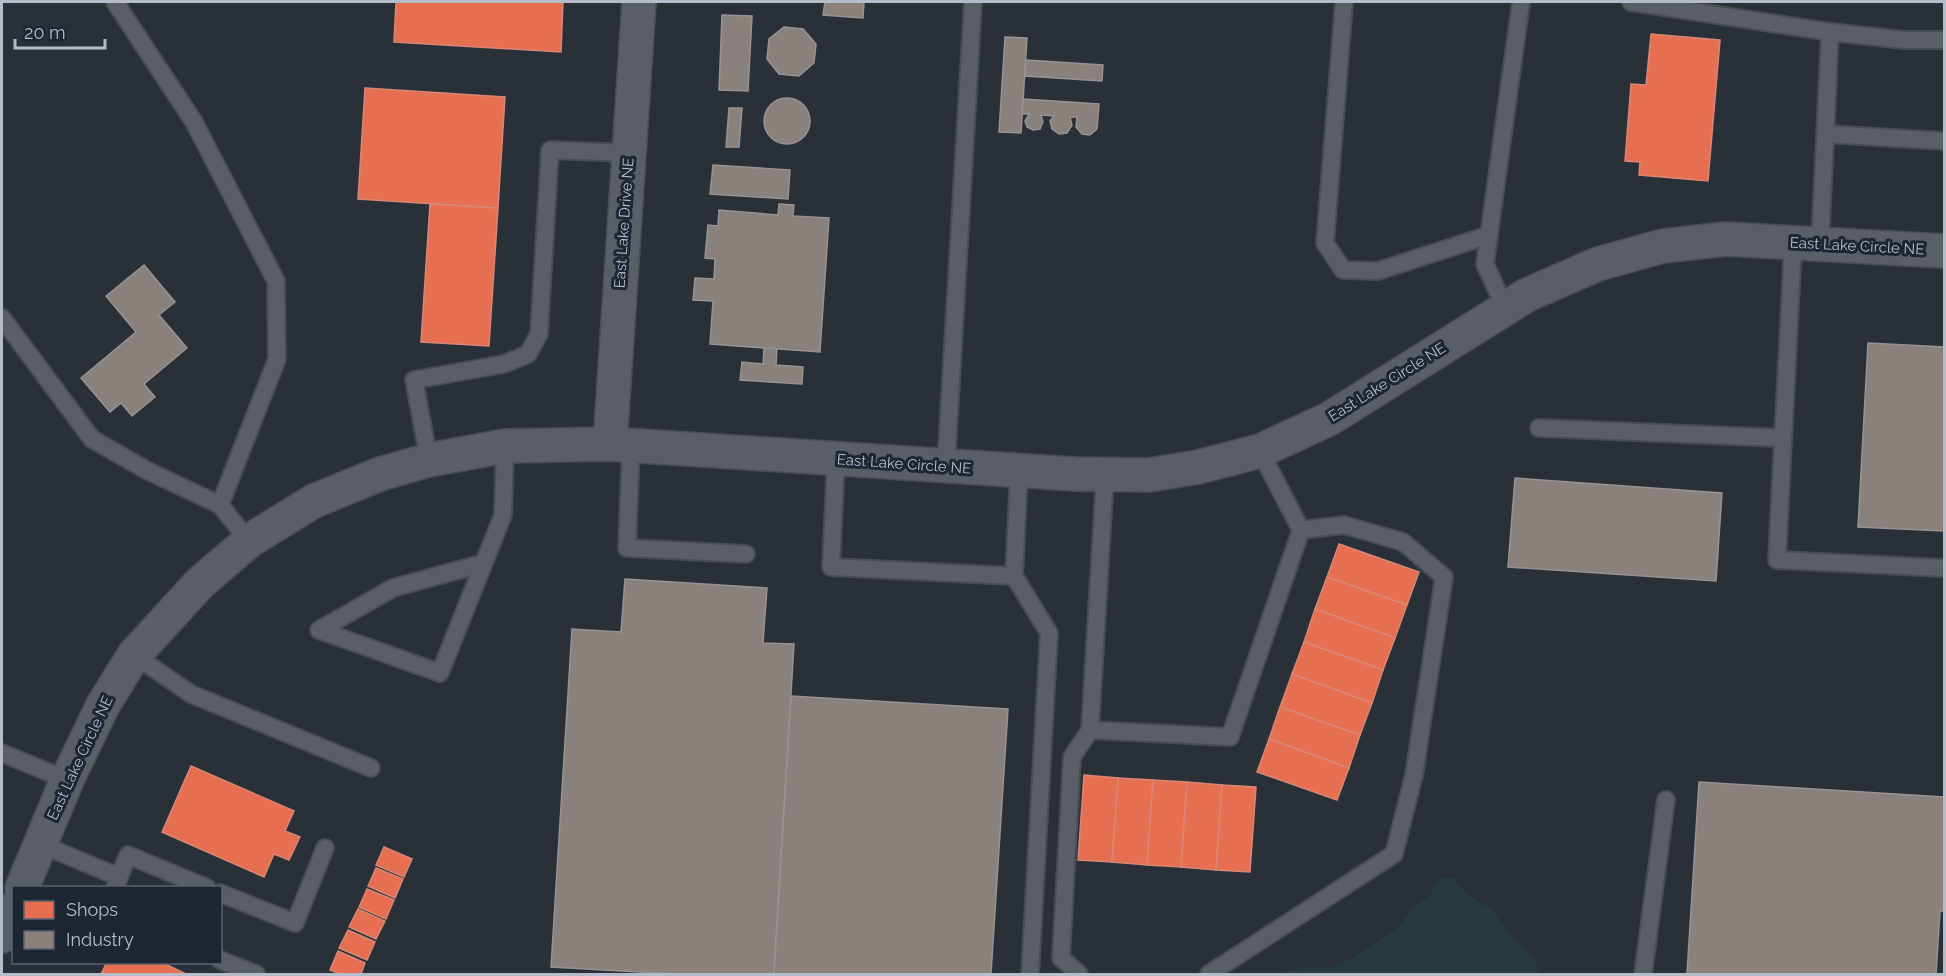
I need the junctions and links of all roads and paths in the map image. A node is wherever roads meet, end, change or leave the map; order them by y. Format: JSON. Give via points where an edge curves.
{"nodes":[{"id":1,"x":115,"y":2,"type":"edge"},
{"id":2,"x":973,"y":2,"type":"edge"},
{"id":3,"x":1344,"y":2,"type":"edge"},
{"id":4,"x":1521,"y":2,"type":"edge"},
{"id":5,"x":1631,"y":2,"type":"edge"},
{"id":6,"x":633,"y":6,"type":"edge"},
{"id":7,"x":1830,"y":32,"type":"junction"},
{"id":8,"x":1944,"y":40,"type":"edge"},
{"id":9,"x":1826,"y":134,"type":"junction"},
{"id":10,"x":1944,"y":141,"type":"edge"},
{"id":11,"x":629,"y":153,"type":"junction"},
{"id":12,"x":1490,"y":234,"type":"junction"},
{"id":13,"x":1807,"y":244,"type":"junction"},
{"id":14,"x":1944,"y":251,"type":"edge"},
{"id":15,"x":1505,"y":308,"type":"junction"},
{"id":16,"x":2,"y":318,"type":"edge"},
{"id":17,"x":1539,"y":428,"type":"dead end"},
{"id":18,"x":1784,"y":438,"type":"junction"},
{"id":19,"x":621,"y":445,"type":"junction"},
{"id":20,"x":505,"y":446,"type":"junction"},
{"id":21,"x":1260,"y":451,"type":"junction"},
{"id":22,"x":836,"y":459,"type":"junction"},
{"id":23,"x":429,"y":460,"type":"junction"},
{"id":24,"x":946,"y":466,"type":"junction"},
{"id":25,"x":1019,"y":471,"type":"junction"},
{"id":26,"x":1105,"y":476,"type":"junction"},
{"id":27,"x":220,"y":505,"type":"junction"},
{"id":28,"x":1301,"y":530,"type":"junction"},
{"id":29,"x":249,"y":541,"type":"junction"},
{"id":30,"x":746,"y":554,"type":"dead end"},
{"id":31,"x":484,"y":563,"type":"junction"},
{"id":32,"x":1944,"y":568,"type":"edge"},
{"id":33,"x":1014,"y":576,"type":"junction"},
{"id":34,"x":134,"y":655,"type":"junction"},
{"id":35,"x":1090,"y":730,"type":"junction"},
{"id":36,"x":2,"y":753,"type":"edge"},
{"id":37,"x":371,"y":768,"type":"dead end"},
{"id":38,"x":67,"y":780,"type":"junction"},
{"id":39,"x":1666,"y":800,"type":"dead end"},
{"id":40,"x":40,"y":844,"type":"junction"},
{"id":41,"x":326,"y":848,"type":"dead end"},
{"id":42,"x":117,"y":882,"type":"edge"},
{"id":43,"x":23,"y":886,"type":"edge"},
{"id":44,"x":202,"y":886,"type":"edge"},
{"id":45,"x":222,"y":894,"type":"edge"},
{"id":46,"x":12,"y":913,"type":"edge"},
{"id":47,"x":2,"y":936,"type":"edge"},
{"id":48,"x":222,"y":961,"type":"edge"},
{"id":49,"x":256,"y":975,"type":"edge"},
{"id":50,"x":1030,"y":975,"type":"edge"},
{"id":51,"x":1079,"y":975,"type":"edge"},
{"id":52,"x":1209,"y":975,"type":"edge"},
{"id":53,"x":1643,"y":975,"type":"edge"}],
"edges":[{"from":1,"to":27,"type":"lane","via":[[194,122],[276,281],[277,359]]},
{"from":2,"to":24,"type":"lane"},
{"from":3,"to":12,"type":"lane","via":[[1325,243],[1343,270],[1378,271]]},
{"from":4,"to":12,"type":"lane"},
{"from":5,"to":7,"type":"lane"},
{"from":6,"to":11,"type":"street","name":"East Lake Drive NE"},
{"from":7,"to":8,"type":"lane"},
{"from":7,"to":9,"type":"lane"},
{"from":9,"to":10,"type":"lane"},
{"from":9,"to":13,"type":"lane"},
{"from":11,"to":19,"type":"street","name":"East Lake Drive NE"},
{"from":11,"to":23,"type":"lane","via":[[550,150],[539,334],[528,354],[504,364],[414,380]]},
{"from":12,"to":15,"type":"lane","via":[[1485,264]]},
{"from":13,"to":14,"type":"street","name":"East Lake Circle NE"},
{"from":13,"to":15,"type":"street","name":"East Lake Circle NE","via":[[1725,239],[1663,246],[1598,264]]},
{"from":13,"to":18,"type":"lane"},
{"from":15,"to":21,"type":"street","name":"East Lake Circle NE","via":[[1329,419]]},
{"from":16,"to":27,"type":"lane","via":[[92,439]]},
{"from":17,"to":18,"type":"lane"},
{"from":18,"to":32,"type":"lane","via":[[1777,560]]},
{"from":19,"to":20,"type":"street","name":"East Lake Circle NE"},
{"from":19,"to":22,"type":"street","name":"East Lake Circle NE"},
{"from":19,"to":30,"type":"lane","via":[[627,548]]},
{"from":20,"to":23,"type":"street","name":"East Lake Circle NE"},
{"from":20,"to":31,"type":"lane","via":[[503,515]]},
{"from":21,"to":26,"type":"street","name":"East Lake Circle NE","via":[[1188,469]]},
{"from":21,"to":28,"type":"lane"},
{"from":22,"to":24,"type":"street","name":"East Lake Circle NE"},
{"from":22,"to":33,"type":"lane","via":[[831,567]]},
{"from":23,"to":29,"type":"street","name":"East Lake Circle NE","via":[[380,474],[314,501]]},
{"from":24,"to":25,"type":"street","name":"East Lake Circle NE"},
{"from":25,"to":26,"type":"street","name":"East Lake Circle NE"},
{"from":25,"to":33,"type":"lane"},
{"from":26,"to":35,"type":"lane"},
{"from":27,"to":29,"type":"lane"},
{"from":28,"to":35,"type":"lane","via":[[1230,737]]},
{"from":28,"to":52,"type":"lane","via":[[1344,525],[1403,542],[1444,577],[1414,775],[1394,854]]},
{"from":29,"to":34,"type":"street","name":"East Lake Circle NE","via":[[200,584]]},
{"from":31,"to":31,"type":"lane","via":[[440,673],[319,630],[393,588]]},
{"from":33,"to":50,"type":"lane","via":[[1049,633]]},
{"from":34,"to":37,"type":"lane","via":[[191,693]]},
{"from":34,"to":38,"type":"street","name":"East Lake Circle NE","via":[[103,705]]},
{"from":35,"to":51,"type":"lane","via":[[1072,757],[1061,958]]},
{"from":36,"to":38,"type":"lane"},
{"from":38,"to":40,"type":"street","name":"East Lake Circle NE"},
{"from":39,"to":53,"type":"lane"},
{"from":40,"to":42,"type":"lane"},
{"from":40,"to":43,"type":"street","name":"East Lake Circle NE"},
{"from":41,"to":45,"type":"lane","via":[[295,923]]},
{"from":42,"to":44,"type":"lane","via":[[128,855]]},
{"from":46,"to":47,"type":"street"},
{"from":48,"to":49,"type":"lane"}]}
